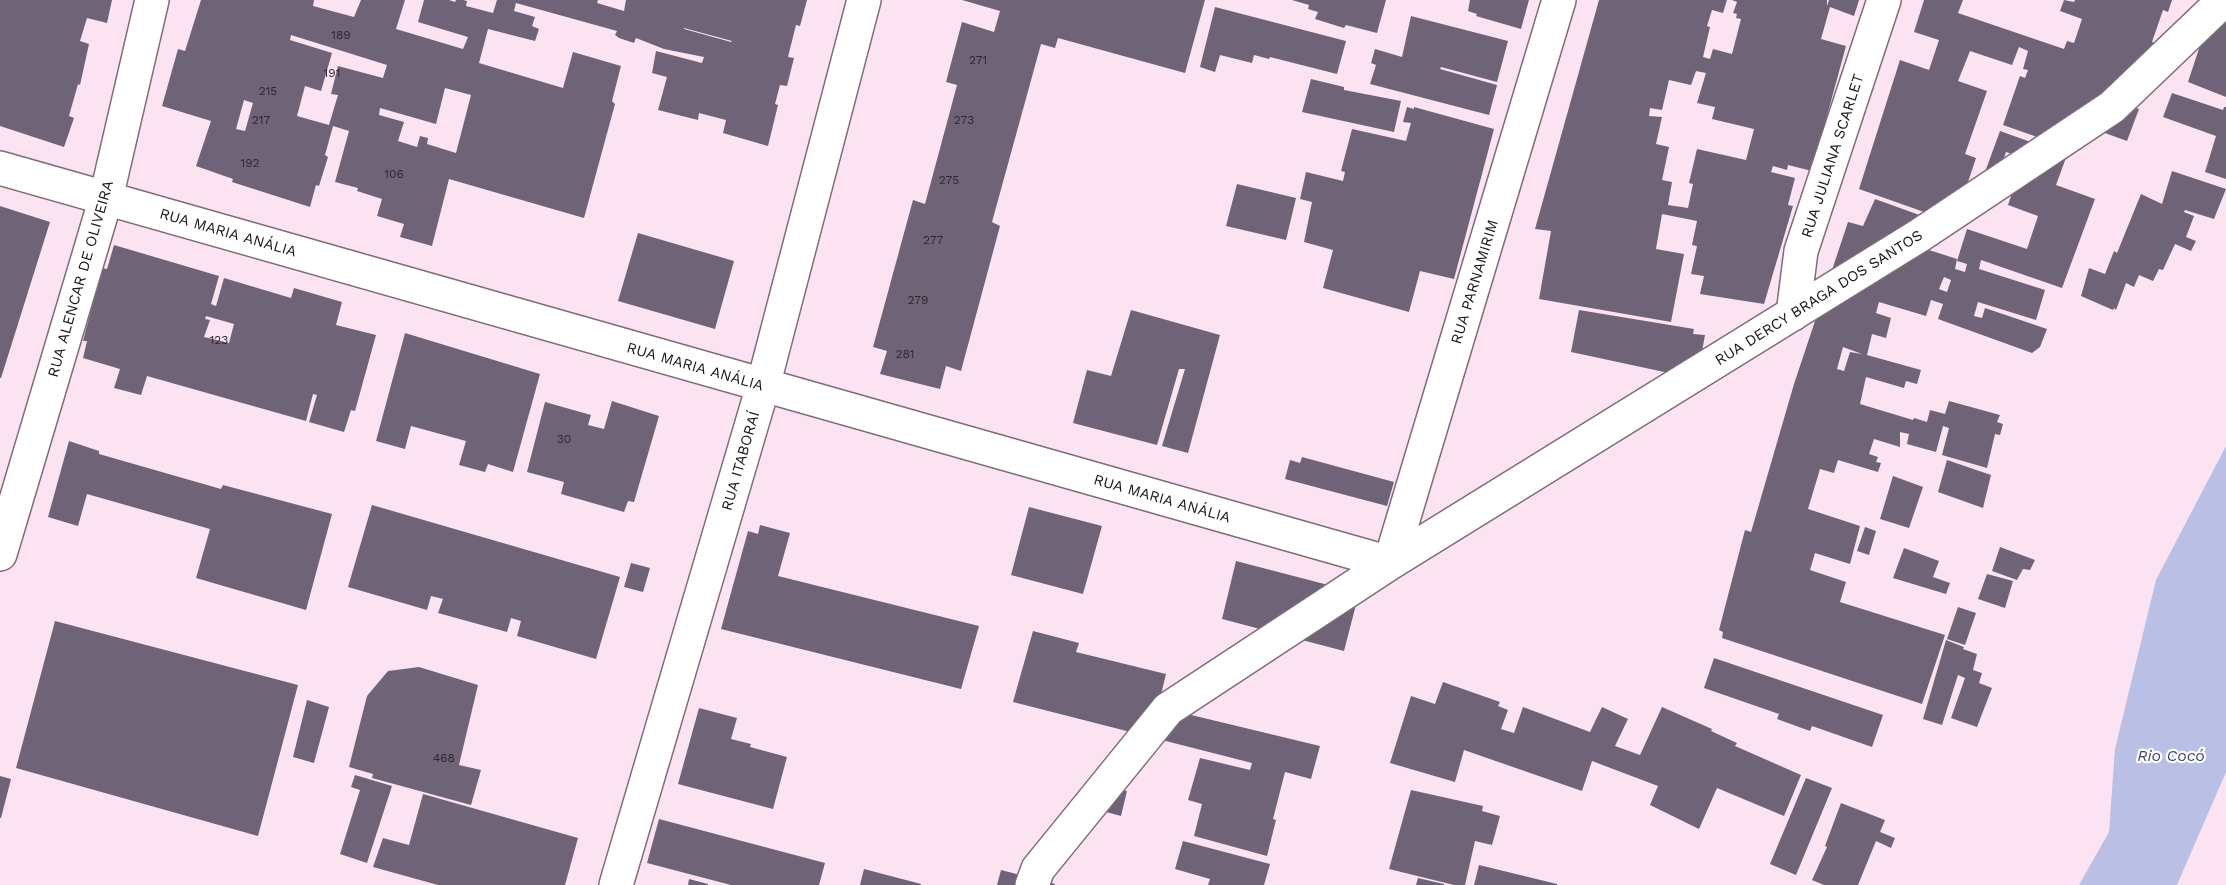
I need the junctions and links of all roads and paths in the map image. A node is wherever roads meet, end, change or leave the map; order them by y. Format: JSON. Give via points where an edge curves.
{"nodes":[{"id":1,"x":152,"y":0,"type":"edge"},
{"id":2,"x":864,"y":0,"type":"edge"},
{"id":3,"x":1559,"y":0,"type":"edge"},
{"id":4,"x":1884,"y":0,"type":"edge"},
{"id":5,"x":2224,"y":0,"type":"edge"},
{"id":6,"x":0,"y":168,"type":"edge"},
{"id":7,"x":106,"y":198,"type":"junction"},
{"id":8,"x":1793,"y":314,"type":"junction"},
{"id":9,"x":763,"y":386,"type":"junction"},
{"id":10,"x":0,"y":554,"type":"edge"},
{"id":11,"x":1390,"y":563,"type":"junction"},
{"id":12,"x":616,"y":885,"type":"edge"},
{"id":13,"x":1032,"y":885,"type":"edge"}],
"edges":[{"from":1,"to":7,"type":"street","name":"RUA ALENCAR DE OLIVEIRA"},
{"from":2,"to":9,"type":"street","name":"RUA ITABORAÍ"},
{"from":3,"to":11,"type":"street","name":"RUA PARNAMIRIM"},
{"from":4,"to":8,"type":"street","name":"RUA JULIANA SCARLET","via":[[1801,251]]},
{"from":5,"to":8,"type":"street","name":"RUA DERCY BRAGA DOS SANTOS","via":[[2112,107]]},
{"from":6,"to":7,"type":"street","name":"RUA MARIA ANÁLIA"},
{"from":7,"to":9,"type":"street","name":"RUA MARIA ANÁLIA"},
{"from":7,"to":10,"type":"street","name":"RUA ALENCAR DE OLIVEIRA"},
{"from":8,"to":11,"type":"street","name":"RUA DERCY BRAGA DOS SANTOS"},
{"from":9,"to":11,"type":"street","name":"RUA MARIA ANÁLIA"},
{"from":9,"to":12,"type":"street","name":"RUA ITABORAÍ"},
{"from":11,"to":13,"type":"street","name":"RUA DERCY BRAGA DOS SANTOS","via":[[1168,709],[1038,869]]}]}
